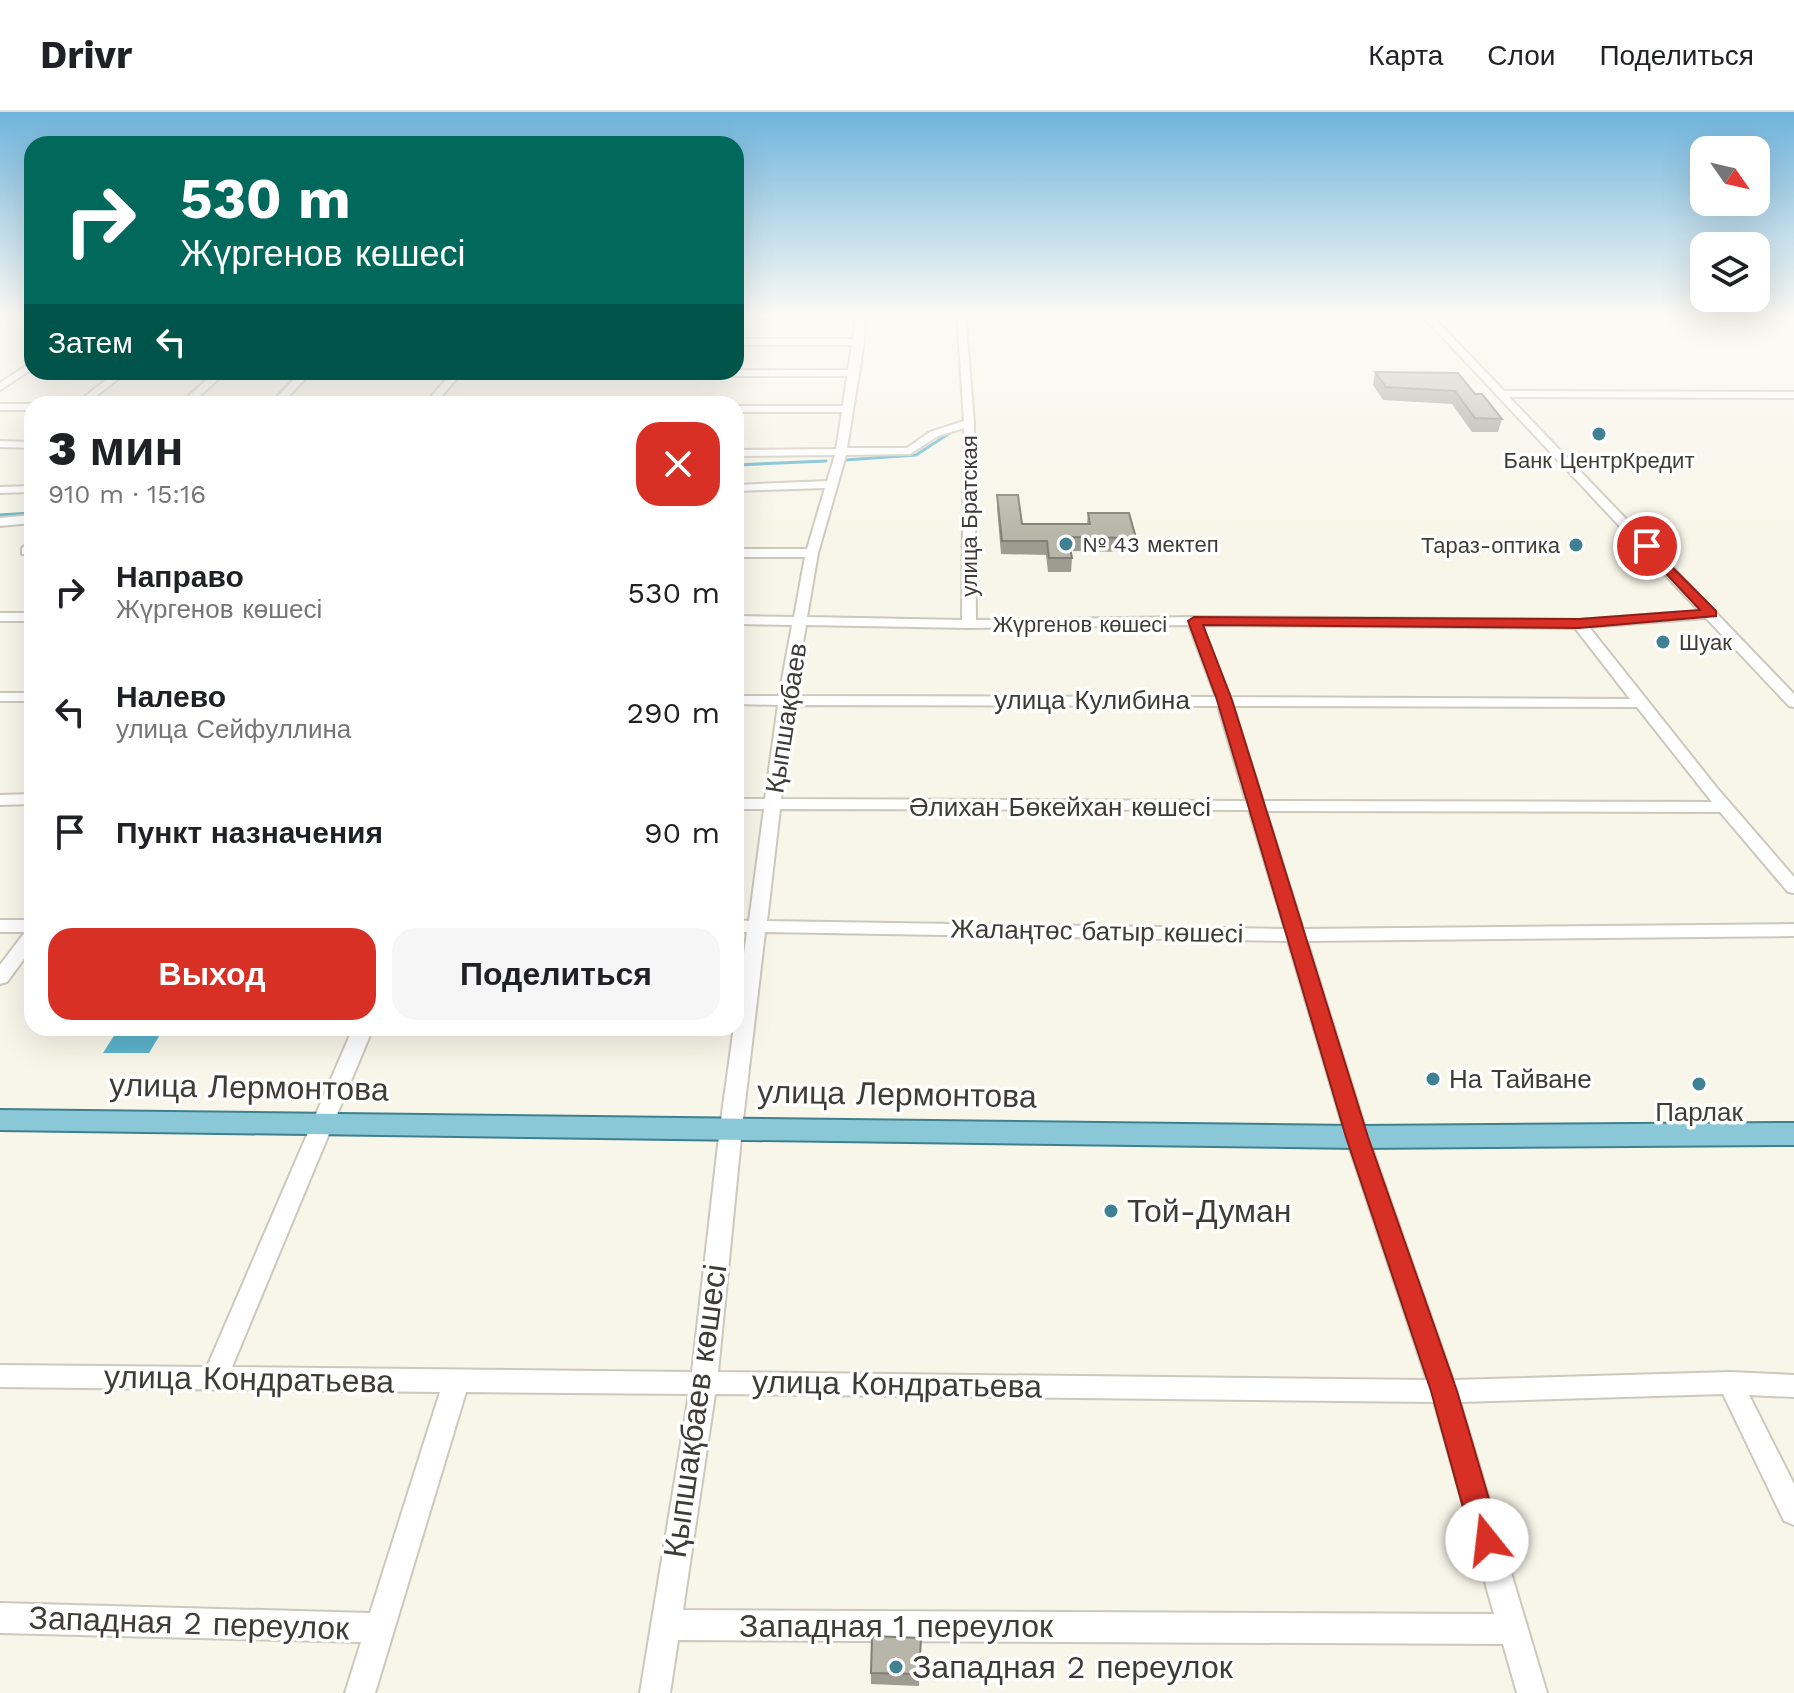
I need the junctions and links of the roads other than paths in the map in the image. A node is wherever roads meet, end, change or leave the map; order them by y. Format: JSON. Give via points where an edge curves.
{"nodes":[{"id":1,"x":848,"y":387,"type":"edge"},
{"id":2,"x":966,"y":387,"type":"edge"},
{"id":3,"x":1494,"y":387,"type":"edge"},
{"id":4,"x":1501,"y":394,"type":"junction"},
{"id":5,"x":1794,"y":395,"type":"edge"},
{"id":6,"x":0,"y":407,"type":"edge"},
{"id":7,"x":24,"y":407,"type":"edge"},
{"id":8,"x":744,"y":409,"type":"edge"},
{"id":9,"x":846,"y":409,"type":"junction"},
{"id":10,"x":969,"y":423,"type":"junction"},
{"id":11,"x":0,"y":444,"type":"edge"},
{"id":12,"x":24,"y":445,"type":"edge"},
{"id":13,"x":744,"y":453,"type":"edge"},
{"id":14,"x":841,"y":453,"type":"junction"},
{"id":15,"x":829,"y":484,"type":"junction"},
{"id":16,"x":744,"y":488,"type":"edge"},
{"id":17,"x":24,"y":489,"type":"edge"},
{"id":18,"x":0,"y":490,"type":"edge"},
{"id":19,"x":24,"y":520,"type":"edge"},
{"id":20,"x":0,"y":522,"type":"edge"},
{"id":21,"x":744,"y":553,"type":"edge"},
{"id":22,"x":812,"y":553,"type":"junction"},
{"id":23,"x":1711,"y":614,"type":"junction"},
{"id":24,"x":0,"y":617,"type":"edge"},
{"id":25,"x":24,"y":617,"type":"edge"},
{"id":26,"x":744,"y":620,"type":"edge"},
{"id":27,"x":801,"y":620,"type":"junction"},
{"id":28,"x":1194,"y":621,"type":"junction"},
{"id":29,"x":969,"y":624,"type":"junction"},
{"id":30,"x":1579,"y":624,"type":"junction"},
{"id":31,"x":0,"y":697,"type":"edge"},
{"id":32,"x":24,"y":697,"type":"edge"},
{"id":33,"x":744,"y":700,"type":"edge"},
{"id":34,"x":786,"y":700,"type":"junction"},
{"id":35,"x":1224,"y":700,"type":"junction"},
{"id":36,"x":1641,"y":703,"type":"junction"},
{"id":37,"x":1794,"y":703,"type":"edge"},
{"id":38,"x":24,"y":799,"type":"edge"},
{"id":39,"x":0,"y":800,"type":"edge"},
{"id":40,"x":744,"y":804,"type":"edge"},
{"id":41,"x":772,"y":805,"type":"junction"},
{"id":42,"x":1721,"y":807,"type":"junction"},
{"id":43,"x":1257,"y":808,"type":"junction"},
{"id":44,"x":1794,"y":888,"type":"edge"},
{"id":45,"x":0,"y":926,"type":"edge"},
{"id":46,"x":24,"y":926,"type":"edge"},
{"id":47,"x":744,"y":926,"type":"edge"},
{"id":48,"x":757,"y":926,"type":"junction"},
{"id":49,"x":1794,"y":930,"type":"edge"},
{"id":50,"x":1295,"y":935,"type":"junction"},
{"id":51,"x":24,"y":946,"type":"edge"},
{"id":52,"x":0,"y":978,"type":"edge"},
{"id":53,"x":744,"y":1027,"type":"edge"},
{"id":54,"x":360,"y":1036,"type":"edge"},
{"id":55,"x":743,"y":1036,"type":"edge"},
{"id":56,"x":0,"y":1120,"type":"edge"},
{"id":57,"x":323,"y":1124,"type":"junction"},
{"id":58,"x":731,"y":1128,"type":"junction"},
{"id":59,"x":1794,"y":1134,"type":"edge"},
{"id":60,"x":1357,"y":1137,"type":"junction"},
{"id":61,"x":0,"y":1376,"type":"edge"},
{"id":62,"x":215,"y":1378,"type":"junction"},
{"id":63,"x":456,"y":1381,"type":"junction"},
{"id":64,"x":704,"y":1382,"type":"junction"},
{"id":65,"x":1730,"y":1383,"type":"junction"},
{"id":66,"x":1794,"y":1386,"type":"edge"},
{"id":67,"x":1444,"y":1391,"type":"junction"},
{"id":68,"x":1794,"y":1512,"type":"edge"},
{"id":69,"x":0,"y":1618,"type":"edge"},
{"id":70,"x":664,"y":1625,"type":"junction"},
{"id":71,"x":379,"y":1628,"type":"junction"},
{"id":72,"x":1512,"y":1629,"type":"junction"},
{"id":73,"x":360,"y":1693,"type":"edge"},
{"id":74,"x":655,"y":1693,"type":"edge"},
{"id":75,"x":1532,"y":1693,"type":"edge"}],
"edges":[{"from":1,"to":9,"type":"street","name":"Қыпшақбаев"},
{"from":2,"to":10,"type":"street","name":"улица Братская"},
{"from":3,"to":4,"type":"street"},
{"from":4,"to":5,"type":"street"},
{"from":4,"to":23,"type":"street"},
{"from":6,"to":7,"type":"street"},
{"from":8,"to":9,"type":"street"},
{"from":9,"to":14,"type":"street","name":"Қыпшақбаев"},
{"from":10,"to":14,"type":"street","via":[[934,434],[910,451]]},
{"from":10,"to":29,"type":"street","name":"улица Братская"},
{"from":11,"to":12,"type":"street"},
{"from":13,"to":14,"type":"street"},
{"from":14,"to":15,"type":"street","name":"Қыпшақбаев"},
{"from":15,"to":16,"type":"street"},
{"from":15,"to":22,"type":"street","name":"Қыпшақбаев"},
{"from":17,"to":18,"type":"street"},
{"from":19,"to":20,"type":"street"},
{"from":21,"to":22,"type":"street"},
{"from":22,"to":27,"type":"street","name":"Қыпшақбаев"},
{"from":23,"to":30,"type":"street","name":"Жүргенов көшесі"},
{"from":23,"to":37,"type":"street"},
{"from":24,"to":25,"type":"street"},
{"from":26,"to":27,"type":"street","name":"Жүргенов көшесі"},
{"from":27,"to":29,"type":"street","name":"Жүргенов көшесі"},
{"from":27,"to":34,"type":"street","name":"Қыпшақбаев"},
{"from":28,"to":29,"type":"street","name":"Жүргенов көшесі"},
{"from":28,"to":30,"type":"street","name":"Жүргенов көшесі"},
{"from":28,"to":35,"type":"street"},
{"from":30,"to":36,"type":"street"},
{"from":31,"to":32,"type":"street"},
{"from":33,"to":34,"type":"street","name":"улица Кулибина"},
{"from":34,"to":35,"type":"street","name":"улица Кулибина"},
{"from":34,"to":41,"type":"street","name":"Қыпшақбаев"},
{"from":35,"to":36,"type":"street","name":"улица Кулибина"},
{"from":35,"to":43,"type":"street"},
{"from":36,"to":42,"type":"street"},
{"from":38,"to":39,"type":"street"},
{"from":40,"to":41,"type":"street","name":"Әлихан Бөкейхан көшесі"},
{"from":41,"to":43,"type":"street","name":"Әлихан Бөкейхан көшесі"},
{"from":41,"to":48,"type":"street","name":"Қыпшақбаев"},
{"from":42,"to":43,"type":"street","name":"Әлихан Бөкейхан көшесі"},
{"from":42,"to":44,"type":"street"},
{"from":43,"to":50,"type":"street"},
{"from":45,"to":46,"type":"street"},
{"from":47,"to":48,"type":"street","name":"Жалаңтөс батыр көшесі"},
{"from":48,"to":50,"type":"street","name":"Жалаңтөс батыр көшесі"},
{"from":48,"to":53,"type":"street","name":"Қыпшақбаев"},
{"from":49,"to":50,"type":"street","name":"Жалаңтөс батыр көшесі"},
{"from":50,"to":60,"type":"street"},
{"from":51,"to":52,"type":"street"},
{"from":54,"to":57,"type":"street"},
{"from":55,"to":58,"type":"street","name":"Қыпшақбаев"},
{"from":56,"to":57,"type":"main road","name":"улица Лермонтова"},
{"from":57,"to":58,"type":"main road","name":"улица Лермонтова"},
{"from":57,"to":62,"type":"street"},
{"from":58,"to":60,"type":"main road","name":"улица Лермонтова"},
{"from":58,"to":64,"type":"street","name":"Қыпшақбаев көшесі"},
{"from":59,"to":60,"type":"main road","name":"улица Лермонтова"},
{"from":60,"to":67,"type":"street"},
{"from":61,"to":62,"type":"street","name":"улица Кондратьева"},
{"from":62,"to":63,"type":"street","name":"улица Кондратьева"},
{"from":63,"to":64,"type":"street","name":"улица Кондратьева"},
{"from":63,"to":71,"type":"street","name":"Западная 2 переулок"},
{"from":64,"to":67,"type":"street","name":"улица Кондратьева"},
{"from":64,"to":70,"type":"street","name":"Қыпшақбаев көшесі"},
{"from":65,"to":66,"type":"street","name":"улица Кондратьева"},
{"from":65,"to":67,"type":"street","name":"улица Кондратьева"},
{"from":65,"to":68,"type":"street"},
{"from":67,"to":72,"type":"street"},
{"from":69,"to":71,"type":"street","name":"Западная 2 переулок"},
{"from":70,"to":72,"type":"street","name":"Западная 1 переулок"},
{"from":70,"to":74,"type":"street","name":"Қыпшақбаев көшесі"},
{"from":71,"to":73,"type":"street","name":"Западная 2 переулок"},
{"from":72,"to":75,"type":"street"}]}
